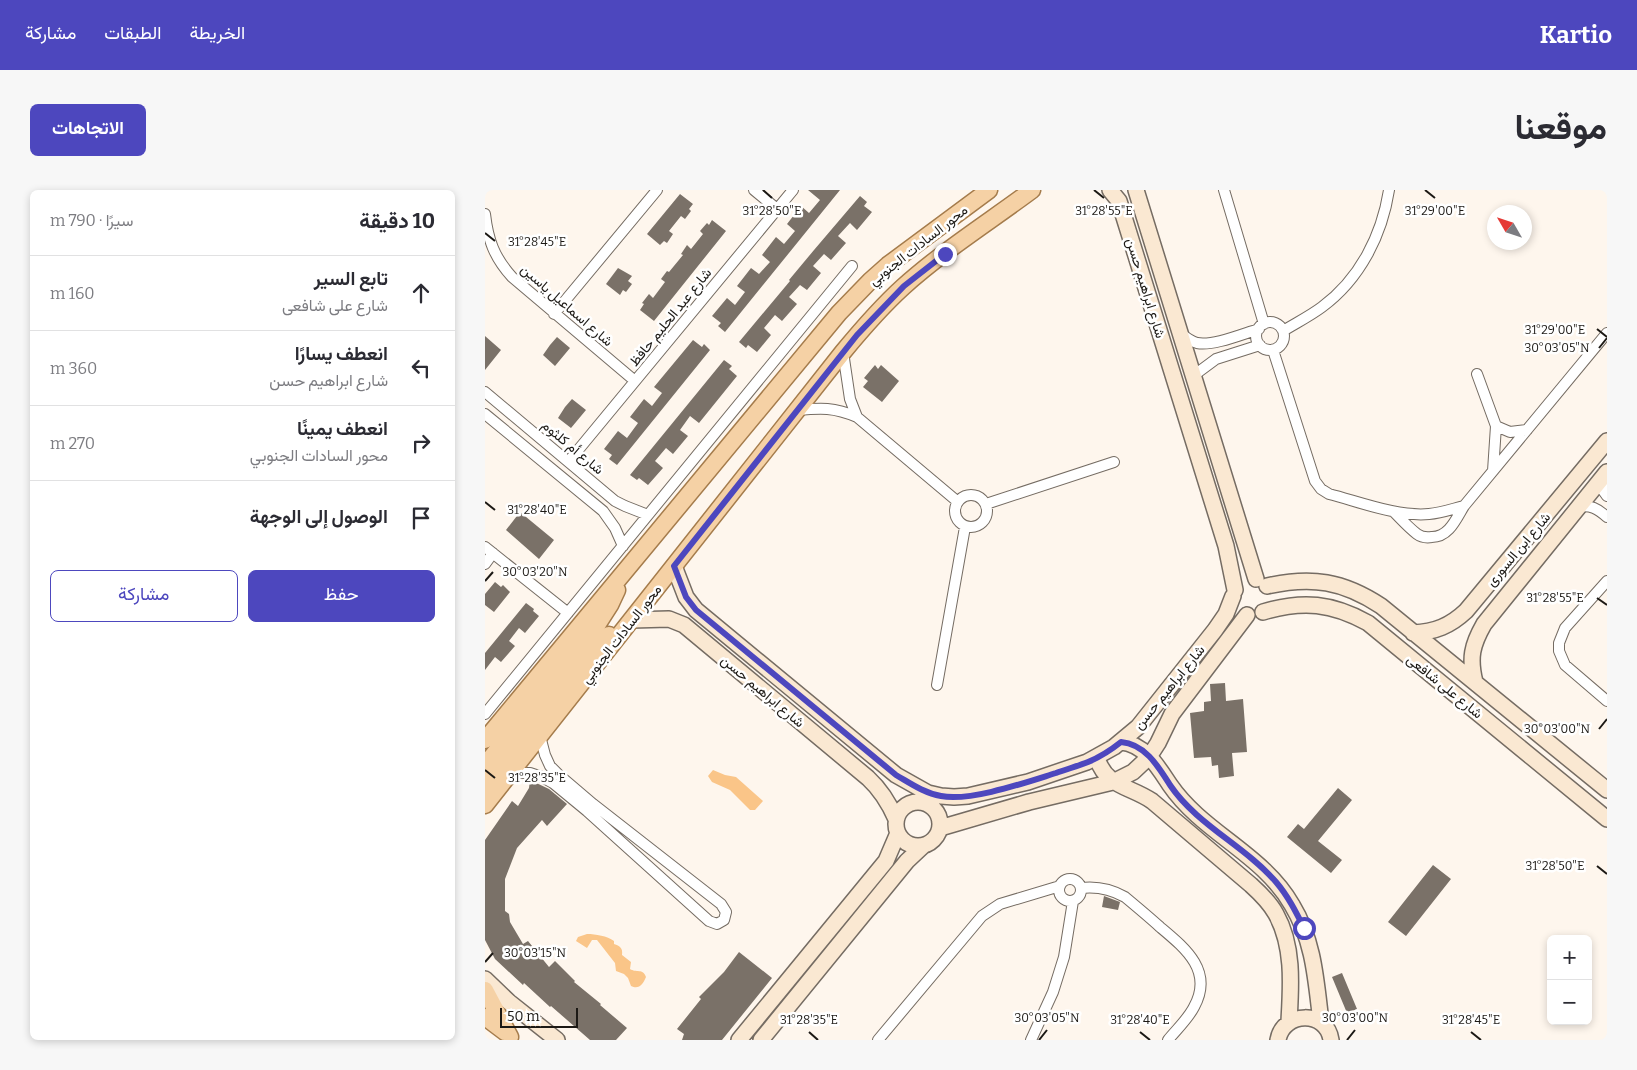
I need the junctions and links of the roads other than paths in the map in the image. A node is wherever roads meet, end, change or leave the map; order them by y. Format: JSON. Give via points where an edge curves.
{"nodes":[{"id":1,"x":657,"y":190,"type":"edge"},
{"id":2,"x":754,"y":190,"type":"edge"},
{"id":3,"x":793,"y":190,"type":"edge"},
{"id":4,"x":988,"y":190,"type":"edge"},
{"id":5,"x":1032,"y":190,"type":"edge"},
{"id":6,"x":1110,"y":190,"type":"edge"},
{"id":7,"x":1136,"y":190,"type":"edge"},
{"id":8,"x":1224,"y":190,"type":"edge"},
{"id":9,"x":1389,"y":190,"type":"edge"},
{"id":10,"x":777,"y":209,"type":"junction"},
{"id":11,"x":485,"y":214,"type":"edge"},
{"id":12,"x":852,"y":266,"type":"dead end"},
{"id":13,"x":554,"y":314,"type":"junction"},
{"id":14,"x":1261,"y":326,"type":"junction"},
{"id":15,"x":1283,"y":331,"type":"junction"},
{"id":16,"x":1180,"y":333,"type":"junction"},
{"id":17,"x":1607,"y":333,"type":"edge"},
{"id":18,"x":1260,"y":345,"type":"junction"},
{"id":19,"x":1273,"y":350,"type":"junction"},
{"id":20,"x":843,"y":352,"type":"junction"},
{"id":21,"x":1477,"y":374,"type":"dead end"},
{"id":22,"x":1193,"y":376,"type":"junction"},
{"id":23,"x":635,"y":381,"type":"junction"},
{"id":24,"x":1176,"y":382,"type":"junction"},
{"id":25,"x":485,"y":392,"type":"edge"},
{"id":26,"x":797,"y":410,"type":"junction"},
{"id":27,"x":485,"y":414,"type":"edge"},
{"id":28,"x":857,"y":417,"type":"junction"},
{"id":29,"x":1496,"y":426,"type":"junction"},
{"id":30,"x":1527,"y":430,"type":"junction"},
{"id":31,"x":1607,"y":441,"type":"edge"},
{"id":32,"x":569,"y":461,"type":"junction"},
{"id":33,"x":1114,"y":462,"type":"dead end"},
{"id":34,"x":1493,"y":471,"type":"junction"},
{"id":35,"x":1605,"y":475,"type":"edge"},
{"id":36,"x":1607,"y":496,"type":"edge"},
{"id":37,"x":958,"y":502,"type":"junction"},
{"id":38,"x":986,"y":504,"type":"junction"},
{"id":39,"x":1464,"y":506,"type":"junction"},
{"id":40,"x":1578,"y":507,"type":"junction"},
{"id":41,"x":1393,"y":511,"type":"junction"},
{"id":42,"x":1548,"y":512,"type":"junction"},
{"id":43,"x":649,"y":515,"type":"junction"},
{"id":44,"x":1607,"y":517,"type":"edge"},
{"id":45,"x":1564,"y":525,"type":"junction"},
{"id":46,"x":965,"y":527,"type":"junction"},
{"id":47,"x":623,"y":546,"type":"junction"},
{"id":48,"x":489,"y":550,"type":"edge"},
{"id":49,"x":485,"y":564,"type":"edge"},
{"id":50,"x":674,"y":566,"type":"junction"},
{"id":51,"x":623,"y":572,"type":"junction"},
{"id":52,"x":1607,"y":581,"type":"edge"},
{"id":53,"x":1262,"y":582,"type":"junction"},
{"id":54,"x":1234,"y":593,"type":"junction"},
{"id":55,"x":1263,"y":612,"type":"junction"},
{"id":56,"x":567,"y":613,"type":"junction"},
{"id":57,"x":1247,"y":615,"type":"junction"},
{"id":58,"x":632,"y":620,"type":"junction"},
{"id":59,"x":1413,"y":633,"type":"junction"},
{"id":60,"x":1475,"y":682,"type":"junction"},
{"id":61,"x":937,"y":685,"type":"dead end"},
{"id":62,"x":1607,"y":701,"type":"edge"},
{"id":63,"x":485,"y":714,"type":"edge"},
{"id":64,"x":540,"y":736,"type":"junction"},
{"id":65,"x":485,"y":740,"type":"edge"},
{"id":66,"x":1121,"y":742,"type":"junction"},
{"id":67,"x":1149,"y":756,"type":"junction"},
{"id":68,"x":1097,"y":758,"type":"junction"},
{"id":69,"x":485,"y":765,"type":"edge"},
{"id":70,"x":511,"y":773,"type":"junction"},
{"id":71,"x":1113,"y":782,"type":"junction"},
{"id":72,"x":485,"y":785,"type":"edge"},
{"id":73,"x":1607,"y":790,"type":"edge"},
{"id":74,"x":926,"y":798,"type":"junction"},
{"id":75,"x":485,"y":805,"type":"edge"},
{"id":76,"x":590,"y":808,"type":"junction"},
{"id":77,"x":1607,"y":819,"type":"edge"},
{"id":78,"x":897,"y":826,"type":"junction"},
{"id":79,"x":940,"y":828,"type":"junction"},
{"id":80,"x":923,"y":846,"type":"junction"},
{"id":81,"x":1060,"y":886,"type":"junction"},
{"id":82,"x":1081,"y":888,"type":"junction"},
{"id":83,"x":717,"y":900,"type":"junction"},
{"id":84,"x":1073,"y":901,"type":"junction"},
{"id":85,"x":704,"y":916,"type":"junction"},
{"id":86,"x":485,"y":979,"type":"edge"},
{"id":87,"x":485,"y":990,"type":"edge"},
{"id":88,"x":773,"y":1000,"type":"junction"},
{"id":89,"x":785,"y":1011,"type":"junction"},
{"id":90,"x":485,"y":1017,"type":"edge"},
{"id":91,"x":1289,"y":1021,"type":"junction"},
{"id":92,"x":1321,"y":1022,"type":"junction"},
{"id":93,"x":512,"y":1038,"type":"edge"},
{"id":94,"x":1332,"y":1039,"type":"edge"},
{"id":95,"x":557,"y":1040,"type":"edge"},
{"id":96,"x":739,"y":1040,"type":"edge"},
{"id":97,"x":761,"y":1040,"type":"edge"},
{"id":98,"x":878,"y":1040,"type":"edge"},
{"id":99,"x":1031,"y":1040,"type":"edge"},
{"id":100,"x":1168,"y":1040,"type":"edge"},
{"id":101,"x":1278,"y":1040,"type":"edge"}],
"edges":[{"from":1,"to":13,"type":"street"},
{"from":2,"to":10,"type":"street"},
{"from":3,"to":10,"type":"street","name":"شارع عبد الحليم حافظ"},
{"from":4,"to":51,"type":"main road","name":"محور السادات الجنوبي","via":[[908,249],[854,297]]},
{"from":5,"to":20,"type":"main road","name":"محور السادات الجنوبي","via":[[904,286]]},
{"from":6,"to":24,"type":"street","name":"شارع ابراهيم حسن","via":[[1119,201]]},
{"from":7,"to":16,"type":"street","name":"شارع ابراهيم حسن"},
{"from":8,"to":14,"type":"street"},
{"from":9,"to":15,"type":"street","via":[[1376,239],[1362,264],[1323,307]]},
{"from":10,"to":23,"type":"street","name":"شارع عبد الحليم حافظ"},
{"from":11,"to":13,"type":"street","name":"شارع اسماعيل ياسين","via":[[493,250],[502,267]]},
{"from":12,"to":43,"type":"street"},
{"from":13,"to":23,"type":"street","name":"شارع اسماعيل ياسين"},
{"from":14,"to":15,"type":"street","via":[[1273,322]]},
{"from":14,"to":16,"type":"street","via":[[1211,343],[1197,343]]},
{"from":14,"to":18,"type":"street","via":[[1257,334]]},
{"from":15,"to":19,"type":"street","via":[[1283,343]]},
{"from":16,"to":22,"type":"street","name":"شارع ابراهيم حسن"},
{"from":17,"to":30,"type":"street"},
{"from":18,"to":19,"type":"street"},
{"from":18,"to":22,"type":"street","via":[[1216,359]]},
{"from":19,"to":41,"type":"street","via":[[1315,481],[1329,494]]},
{"from":20,"to":26,"type":"main road","name":"محور السادات الجنوبي"},
{"from":20,"to":28,"type":"street","via":[[850,399]]},
{"from":21,"to":29,"type":"street"},
{"from":22,"to":24,"type":"street"},
{"from":22,"to":53,"type":"street","name":"شارع ابراهيم حسن"},
{"from":23,"to":32,"type":"street","name":"شارع عبد الحليم حافظ"},
{"from":24,"to":54,"type":"street","name":"شارع ابراهيم حسن","via":[[1226,546]]},
{"from":25,"to":32,"type":"street","name":"شارع أم كلثوم"},
{"from":26,"to":28,"type":"street","via":[[824,408],[841,410]]},
{"from":26,"to":50,"type":"main road","name":"محور السادات الجنوبي"},
{"from":27,"to":47,"type":"street","via":[[603,511]]},
{"from":28,"to":37,"type":"street"},
{"from":29,"to":30,"type":"street","via":[[1510,432]]},
{"from":29,"to":34,"type":"street"},
{"from":30,"to":34,"type":"street"},
{"from":31,"to":42,"type":"street","name":"شارع ابن السورى"},
{"from":32,"to":43,"type":"street","name":"شارع أم كلثوم","via":[[615,500]]},
{"from":33,"to":38,"type":"street"},
{"from":34,"to":39,"type":"street"},
{"from":35,"to":36,"type":"street","via":[[1603,490]]},
{"from":35,"to":40,"type":"street","name":"شارع ابن السورى"},
{"from":37,"to":38,"type":"street","via":[[973,495]]},
{"from":37,"to":46,"type":"street","via":[[955,516]]},
{"from":38,"to":46,"type":"street","via":[[985,521],[976,527]]},
{"from":39,"to":41,"type":"street","via":[[1429,514]]},
{"from":39,"to":41,"type":"street","via":[[1450,529],[1426,538],[1418,535]]},
{"from":40,"to":44,"type":"street","via":[[1590,506]]},
{"from":40,"to":45,"type":"street","name":"شارع ابن السورى"},
{"from":42,"to":45,"type":"street"},
{"from":42,"to":59,"type":"street","name":"شارع ابن السورى","via":[[1455,621],[1442,628]]},
{"from":43,"to":47,"type":"street"},
{"from":45,"to":60,"type":"street","name":"شارع ابن السورى","via":[[1476,637],[1471,667]]},
{"from":46,"to":61,"type":"street"},
{"from":47,"to":56,"type":"street"},
{"from":48,"to":49,"type":"street"},
{"from":48,"to":56,"type":"street"},
{"from":50,"to":58,"type":"main road","name":"محور السادات الجنوبي"},
{"from":50,"to":74,"type":"street","name":"شارع ابراهيم حسن","via":[[686,597],[696,610]]},
{"from":51,"to":65,"type":"main road","name":"محور السادات الجنوبي"},
{"from":51,"to":69,"type":"main road","via":[[610,605],[598,624]]},
{"from":52,"to":62,"type":"street","via":[[1565,628],[1559,643],[1565,665]]},
{"from":53,"to":54,"type":"street","via":[[1250,578],[1243,581]]},
{"from":53,"to":55,"type":"street","via":[[1271,592],[1271,600]]},
{"from":53,"to":59,"type":"street","name":"شارع على شافعى","via":[[1307,580],[1346,587],[1381,606]]},
{"from":54,"to":57,"type":"street","via":[[1237,608]]},
{"from":54,"to":66,"type":"street","name":"شارع ابراهيم حسن","via":[[1215,630],[1138,727]]},
{"from":55,"to":57,"type":"street"},
{"from":55,"to":77,"type":"street","name":"شارع على شافعى","via":[[1290,605],[1317,605],[1343,611],[1368,623]]},
{"from":56,"to":63,"type":"street"},
{"from":57,"to":67,"type":"street","name":"شارع ابراهيم حسن","via":[[1172,714]]},
{"from":58,"to":64,"type":"main road","name":"محور السادات الجنوبي"},
{"from":58,"to":72,"type":"main road","via":[[610,634],[592,652]]},
{"from":58,"to":78,"type":"street","name":"شارع ابراهيم حسن","via":[[669,618],[684,625],[868,778],[889,804]]},
{"from":59,"to":60,"type":"street","name":"شارع على شافعى"},
{"from":60,"to":73,"type":"street","name":"شارع على شافعى"},
{"from":64,"to":70,"type":"main road","name":"محور السادات الجنوبي"},
{"from":64,"to":76,"type":"street","via":[[551,766]]},
{"from":66,"to":67,"type":"street","via":[[1138,746]]},
{"from":66,"to":68,"type":"street","name":"شارع ابراهيم حسن"},
{"from":67,"to":71,"type":"street","name":"شارع ابراهيم حسن","via":[[1133,772]]},
{"from":67,"to":92,"type":"street","via":[[1196,814],[1258,864],[1292,904],[1312,953]]},
{"from":68,"to":71,"type":"street"},
{"from":68,"to":74,"type":"street","name":"شارع ابراهيم حسن","via":[[1028,782],[968,796]]},
{"from":70,"to":75,"type":"main road","name":"محور السادات الجنوبي"},
{"from":70,"to":76,"type":"street","via":[[542,777]]},
{"from":71,"to":79,"type":"street","name":"شارع ابراهيم حسن"},
{"from":71,"to":91,"type":"street","via":[[1152,801],[1265,898],[1277,915],[1289,952]]},
{"from":74,"to":78,"type":"street","via":[[904,807]]},
{"from":74,"to":79,"type":"street","via":[[938,815]]},
{"from":76,"to":83,"type":"street"},
{"from":76,"to":85,"type":"street"},
{"from":78,"to":80,"type":"street","via":[[902,839],[915,846]]},
{"from":78,"to":88,"type":"street","via":[[886,861]]},
{"from":79,"to":80,"type":"street","via":[[934,839]]},
{"from":80,"to":89,"type":"street","via":[[907,861]]},
{"from":81,"to":82,"type":"street","via":[[1071,879],[1076,880]]},
{"from":81,"to":84,"type":"street","via":[[1062,898]]},
{"from":81,"to":98,"type":"street","via":[[1000,904],[983,916]]},
{"from":82,"to":84,"type":"street","via":[[1081,894]]},
{"from":82,"to":100,"type":"street","via":[[1104,888],[1125,897],[1189,952],[1197,965],[1200,979],[1197,1001]]},
{"from":83,"to":85,"type":"street","via":[[707,905]]},
{"from":83,"to":85,"type":"street","via":[[725,908],[724,920],[713,923]]},
{"from":84,"to":99,"type":"street","via":[[1064,957]]},
{"from":86,"to":95,"type":"street"},
{"from":87,"to":93,"type":"main road"},
{"from":88,"to":89,"type":"street"},
{"from":88,"to":96,"type":"street"},
{"from":89,"to":97,"type":"street"},
{"from":90,"to":93,"type":"main road"},
{"from":91,"to":92,"type":"street","via":[[1300,1017]]},
{"from":91,"to":101,"type":"street","via":[[1282,1028]]},
{"from":92,"to":94,"type":"street"}]}
